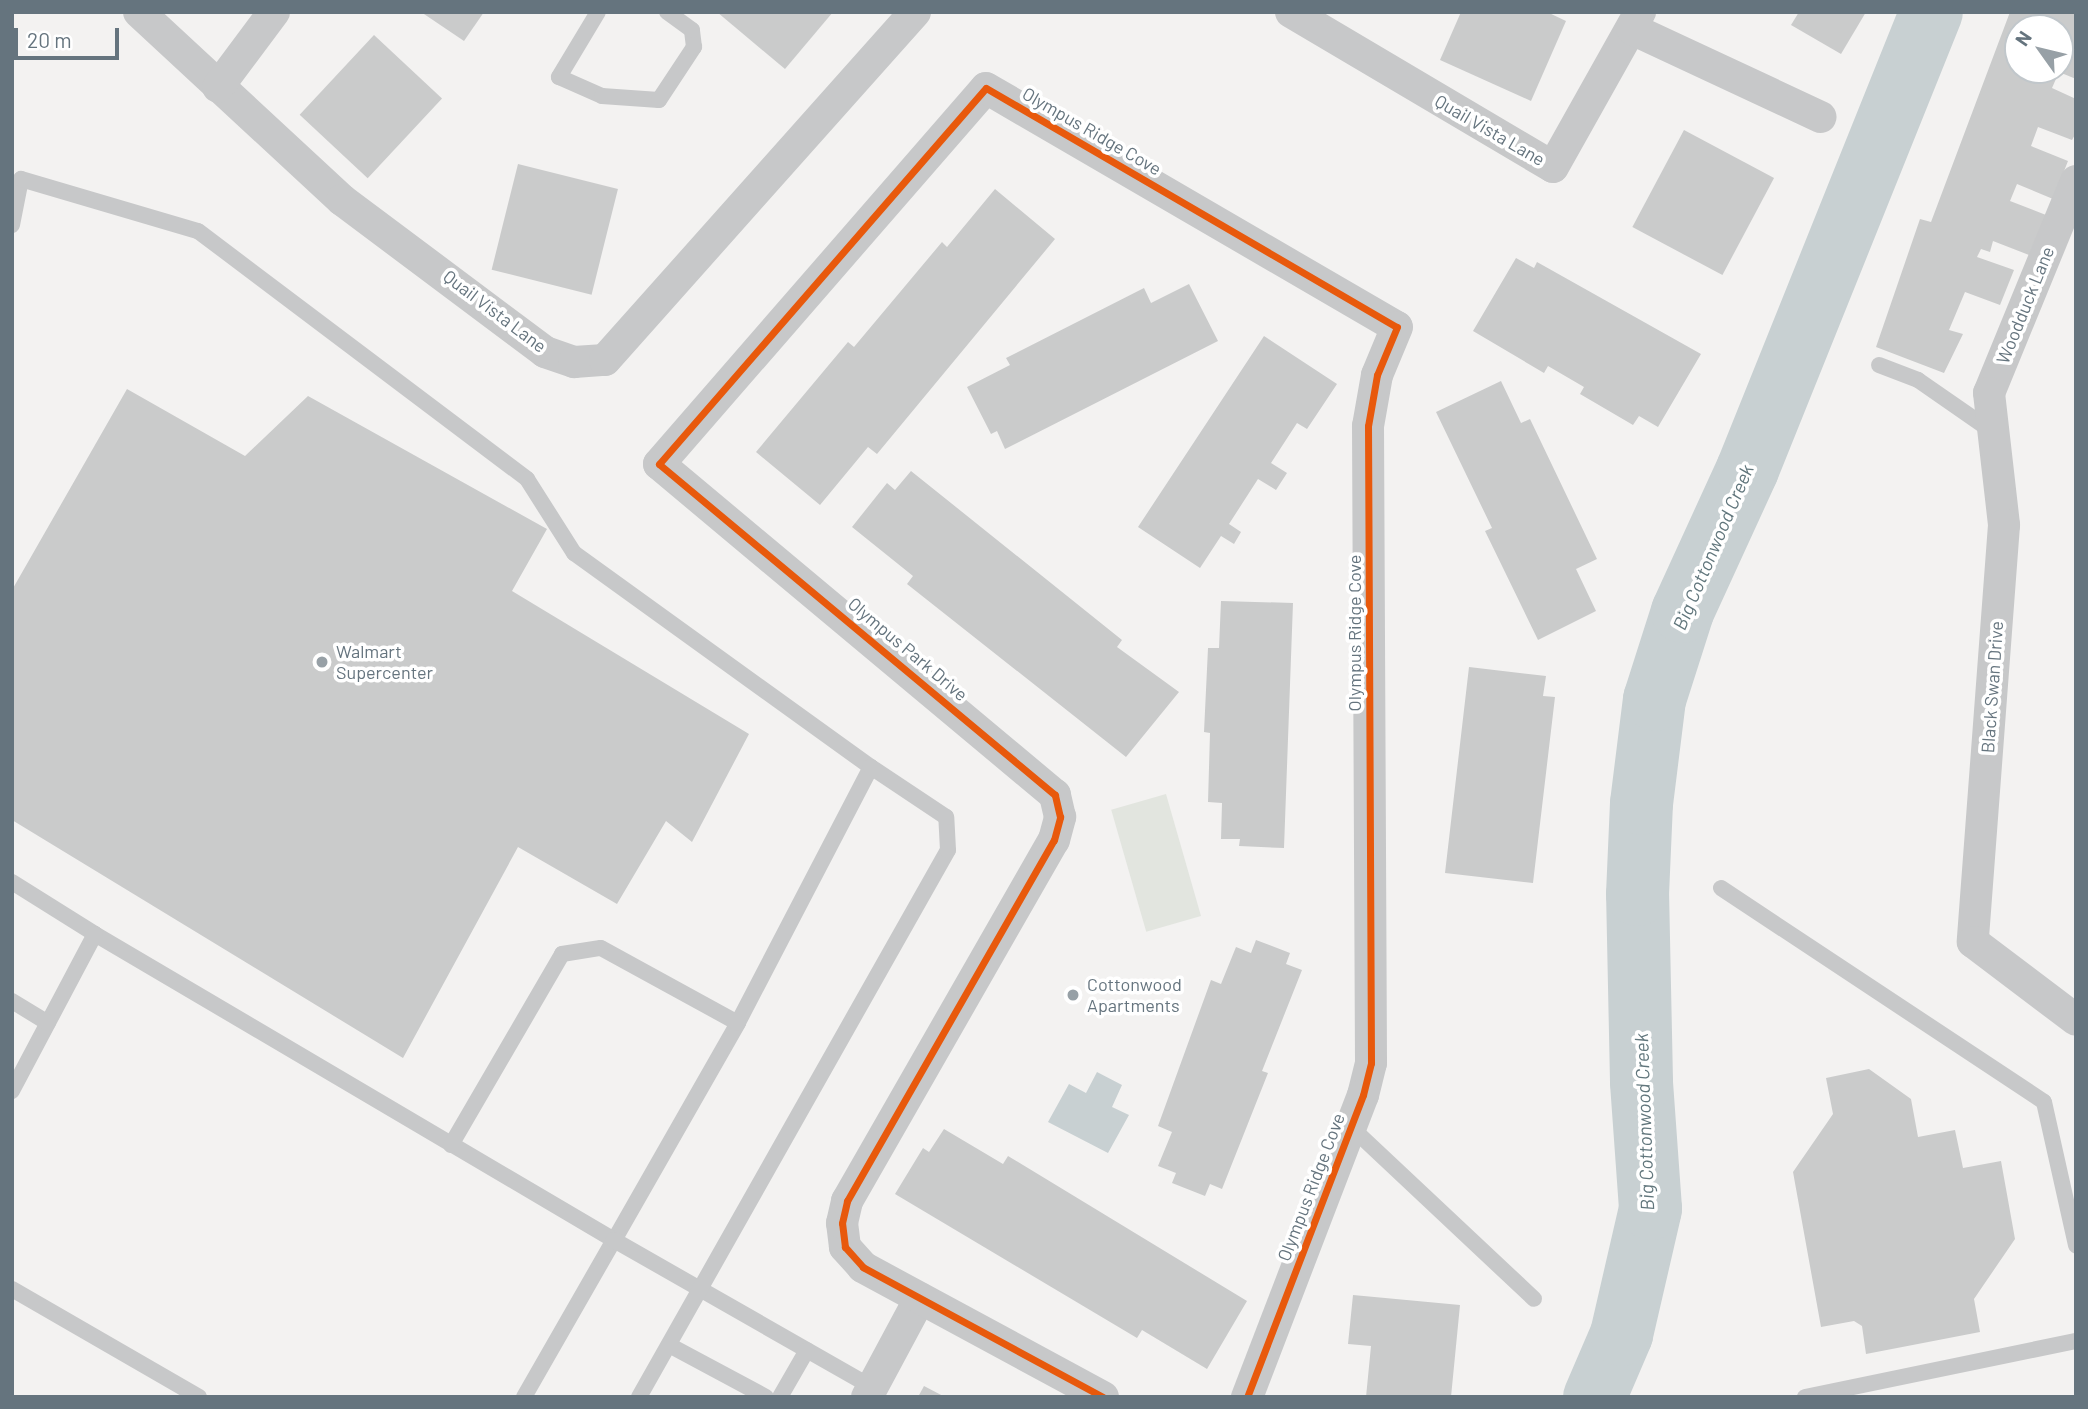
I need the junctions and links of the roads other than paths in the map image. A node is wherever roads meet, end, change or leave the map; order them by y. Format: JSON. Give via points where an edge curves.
{"nodes":[{"id":1,"x":139,"y":12,"type":"edge"},
{"id":2,"x":274,"y":12,"type":"edge"},
{"id":3,"x":598,"y":12,"type":"edge"},
{"id":4,"x":667,"y":12,"type":"edge"},
{"id":5,"x":915,"y":12,"type":"edge"},
{"id":6,"x":1291,"y":12,"type":"edge"},
{"id":7,"x":1636,"y":21,"type":"edge"},
{"id":8,"x":218,"y":87,"type":"junction"},
{"id":9,"x":986,"y":88,"type":"joint"},
{"id":10,"x":1821,"y":117,"type":"dead end"},
{"id":11,"x":2076,"y":181,"type":"edge"},
{"id":12,"x":12,"y":225,"type":"edge"},
{"id":13,"x":1880,"y":365,"type":"dead end"},
{"id":14,"x":1993,"y":432,"type":"junction"},
{"id":15,"x":871,"y":767,"type":"junction"},
{"id":16,"x":12,"y":882,"type":"edge"},
{"id":17,"x":1721,"y":887,"type":"dead end"},
{"id":18,"x":95,"y":934,"type":"junction"},
{"id":19,"x":12,"y":1001,"type":"edge"},
{"id":20,"x":2076,"y":1020,"type":"edge"},
{"id":21,"x":48,"y":1023,"type":"junction"},
{"id":22,"x":738,"y":1023,"type":"junction"},
{"id":23,"x":12,"y":1091,"type":"edge"},
{"id":24,"x":1351,"y":1127,"type":"junction"},
{"id":25,"x":451,"y":1145,"type":"junction"},
{"id":26,"x":614,"y":1240,"type":"junction"},
{"id":27,"x":2076,"y":1245,"type":"edge"},
{"id":28,"x":12,"y":1289,"type":"edge"},
{"id":29,"x":701,"y":1290,"type":"junction"},
{"id":30,"x":920,"y":1298,"type":"junction"},
{"id":31,"x":1535,"y":1299,"type":"dead end"},
{"id":32,"x":2076,"y":1341,"type":"edge"},
{"id":33,"x":669,"y":1345,"type":"junction"},
{"id":34,"x":807,"y":1350,"type":"junction"},
{"id":35,"x":869,"y":1392,"type":"edge"},
{"id":36,"x":199,"y":1397,"type":"edge"},
{"id":37,"x":524,"y":1397,"type":"edge"},
{"id":38,"x":639,"y":1397,"type":"edge"},
{"id":39,"x":766,"y":1397,"type":"edge"},
{"id":40,"x":780,"y":1397,"type":"edge"},
{"id":41,"x":1103,"y":1397,"type":"edge"},
{"id":42,"x":1247,"y":1397,"type":"edge"},
{"id":43,"x":1805,"y":1397,"type":"edge"}],
"edges":[{"from":1,"to":8,"type":"street","name":"Quail Vista Lane"},
{"from":2,"to":8,"type":"street"},
{"from":3,"to":4,"type":"lane","via":[[558,77],[601,96],[659,100],[694,47],[692,30]]},
{"from":5,"to":8,"type":"street","name":"Quail Vista Lane","via":[[605,360],[573,362],[545,352],[342,201]]},
{"from":6,"to":7,"type":"street","name":"Quail Vista Lane","via":[[1553,167]]},
{"from":7,"to":10,"type":"street","name":"Quail Vista Lane"},
{"from":9,"to":24,"type":"street","name":"Olympus Ridge Cove","via":[[1396,327],[1377,375],[1368,426],[1371,1062]]},
{"from":9,"to":30,"type":"street","name":"Olympus Park Drive","via":[[659,464],[1055,795],[1060,817],[1054,840],[847,1201],[842,1223],[845,1247],[863,1267]]},
{"from":11,"to":14,"type":"street","name":"Woodduck Lane","via":[[1989,393]]},
{"from":12,"to":15,"type":"lane","via":[[21,179],[198,231],[527,479],[574,553]]},
{"from":13,"to":14,"type":"lane","via":[[1918,380]]},
{"from":14,"to":20,"type":"street","name":"Black Swan Drive","via":[[2004,525],[1973,942]]},
{"from":15,"to":22,"type":"lane"},
{"from":15,"to":29,"type":"lane","via":[[946,817],[948,850]]},
{"from":16,"to":18,"type":"lane"},
{"from":17,"to":27,"type":"lane","via":[[2044,1102]]},
{"from":18,"to":21,"type":"lane"},
{"from":18,"to":25,"type":"lane"},
{"from":19,"to":21,"type":"lane"},
{"from":21,"to":23,"type":"lane"},
{"from":22,"to":25,"type":"lane","via":[[601,948],[562,954]]},
{"from":22,"to":26,"type":"lane"},
{"from":24,"to":31,"type":"lane"},
{"from":24,"to":42,"type":"street","name":"Olympus Ridge Cove"},
{"from":25,"to":26,"type":"lane"},
{"from":26,"to":29,"type":"lane"},
{"from":26,"to":37,"type":"lane"},
{"from":28,"to":36,"type":"lane"},
{"from":29,"to":33,"type":"lane"},
{"from":29,"to":34,"type":"lane"},
{"from":30,"to":35,"type":"street"},
{"from":30,"to":41,"type":"street"},
{"from":32,"to":43,"type":"lane"},
{"from":33,"to":38,"type":"lane"},
{"from":33,"to":39,"type":"lane"},
{"from":34,"to":35,"type":"lane"},
{"from":34,"to":40,"type":"lane"}]}
